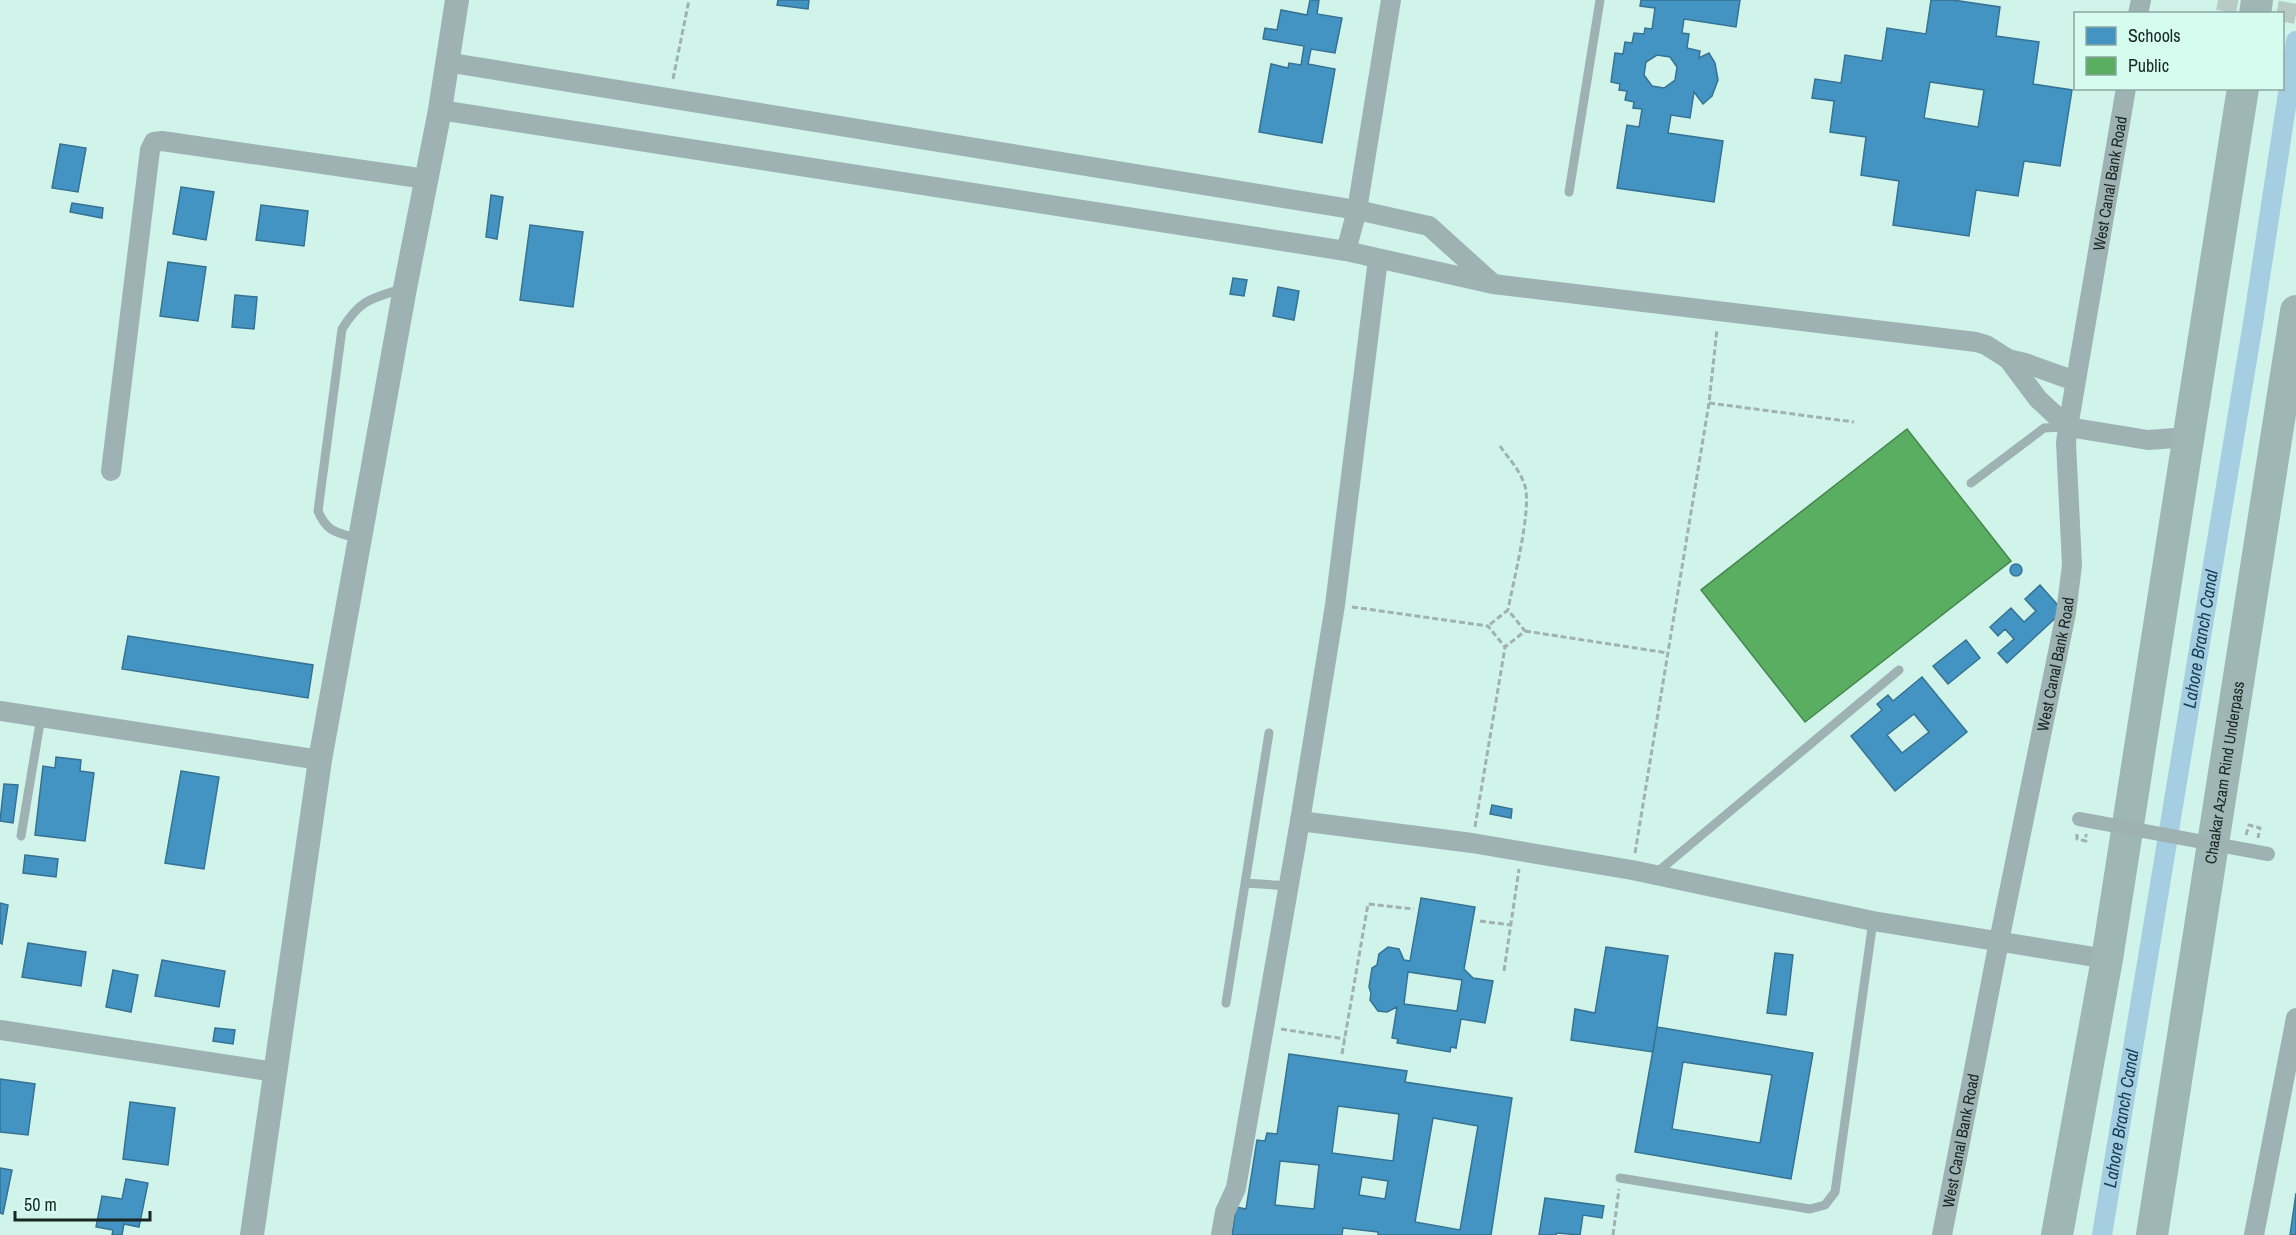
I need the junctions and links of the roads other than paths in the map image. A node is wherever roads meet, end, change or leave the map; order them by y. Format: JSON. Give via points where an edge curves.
{"nodes":[{"id":1,"x":457,"y":0,"type":"edge"},
{"id":2,"x":1391,"y":0,"type":"edge"},
{"id":3,"x":1600,"y":0,"type":"edge"},
{"id":4,"x":446,"y":62,"type":"junction"},
{"id":5,"x":2126,"y":90,"type":"edge"},
{"id":6,"x":2243,"y":90,"type":"edge"},
{"id":7,"x":440,"y":110,"type":"junction"},
{"id":8,"x":426,"y":179,"type":"junction"},
{"id":9,"x":1569,"y":192,"type":"dead end"},
{"id":10,"x":1357,"y":210,"type":"junction"},
{"id":11,"x":1346,"y":251,"type":"junction"},
{"id":12,"x":1378,"y":259,"type":"junction"},
{"id":13,"x":1493,"y":284,"type":"junction"},
{"id":14,"x":405,"y":288,"type":"junction"},
{"id":15,"x":2296,"y":311,"type":"edge"},
{"id":16,"x":2008,"y":359,"type":"junction"},
{"id":17,"x":2075,"y":381,"type":"junction"},
{"id":18,"x":2068,"y":427,"type":"junction"},
{"id":19,"x":2188,"y":437,"type":"junction"},
{"id":20,"x":111,"y":471,"type":"dead end"},
{"id":21,"x":1971,"y":483,"type":"dead end"},
{"id":22,"x":360,"y":539,"type":"junction"},
{"id":23,"x":1899,"y":670,"type":"dead end"},
{"id":24,"x":0,"y":711,"type":"edge"},
{"id":25,"x":41,"y":717,"type":"junction"},
{"id":26,"x":1269,"y":733,"type":"dead end"},
{"id":27,"x":320,"y":760,"type":"junction"},
{"id":28,"x":2079,"y":819,"type":"dead end"},
{"id":29,"x":1300,"y":821,"type":"junction"},
{"id":30,"x":21,"y":836,"type":"dead end"},
{"id":31,"x":2268,"y":854,"type":"dead end"},
{"id":32,"x":1655,"y":874,"type":"junction"},
{"id":33,"x":1245,"y":883,"type":"junction"},
{"id":34,"x":1289,"y":886,"type":"junction"},
{"id":35,"x":1873,"y":921,"type":"junction"},
{"id":36,"x":1999,"y":941,"type":"junction"},
{"id":37,"x":2108,"y":959,"type":"junction"},
{"id":38,"x":1226,"y":1003,"type":"dead end"},
{"id":39,"x":2296,"y":1018,"type":"edge"},
{"id":40,"x":0,"y":1030,"type":"edge"},
{"id":41,"x":275,"y":1072,"type":"junction"},
{"id":42,"x":1620,"y":1178,"type":"road end"},
{"id":43,"x":252,"y":1235,"type":"edge"},
{"id":44,"x":1221,"y":1235,"type":"edge"},
{"id":45,"x":1942,"y":1235,"type":"edge"},
{"id":46,"x":2057,"y":1235,"type":"edge"},
{"id":47,"x":2152,"y":1235,"type":"edge"},
{"id":48,"x":2254,"y":1235,"type":"edge"}],
"edges":[{"from":1,"to":4,"type":"street"},
{"from":2,"to":10,"type":"street"},
{"from":3,"to":9,"type":"lane"},
{"from":4,"to":7,"type":"street"},
{"from":4,"to":10,"type":"street"},
{"from":5,"to":17,"type":"street","name":"West Canal Bank Road"},
{"from":6,"to":19,"type":"highway"},
{"from":7,"to":8,"type":"street"},
{"from":7,"to":11,"type":"street"},
{"from":8,"to":14,"type":"street"},
{"from":8,"to":20,"type":"street","via":[[154,142]]},
{"from":10,"to":11,"type":"street"},
{"from":10,"to":13,"type":"street","via":[[1429,226]]},
{"from":11,"to":12,"type":"street"},
{"from":12,"to":13,"type":"street"},
{"from":12,"to":29,"type":"street","via":[[1335,605]]},
{"from":13,"to":16,"type":"street","via":[[1976,342]]},
{"from":14,"to":22,"type":"street"},
{"from":14,"to":22,"type":"lane","via":[[368,300],[352,312],[342,329],[318,511],[323,523],[333,531]]},
{"from":15,"to":47,"type":"highway","name":"Chaakar Azam Rind Underpass"},
{"from":16,"to":17,"type":"street"},
{"from":16,"to":18,"type":"street","via":[[2024,384]]},
{"from":17,"to":18,"type":"street","name":"West Canal Bank Road"},
{"from":18,"to":19,"type":"street","via":[[2148,440]]},
{"from":18,"to":21,"type":"lane","via":[[2044,428]]},
{"from":18,"to":36,"type":"street","name":"West Canal Bank Road","via":[[2072,565],[2066,614]]},
{"from":19,"to":37,"type":"highway"},
{"from":22,"to":27,"type":"street"},
{"from":23,"to":32,"type":"lane"},
{"from":24,"to":25,"type":"street"},
{"from":25,"to":27,"type":"street"},
{"from":25,"to":30,"type":"lane"},
{"from":26,"to":33,"type":"lane"},
{"from":27,"to":41,"type":"street"},
{"from":28,"to":31,"type":"street","bridge":true},
{"from":29,"to":32,"type":"street","via":[[1472,843]]},
{"from":29,"to":34,"type":"street"},
{"from":32,"to":35,"type":"street"},
{"from":33,"to":34,"type":"lane"},
{"from":33,"to":38,"type":"lane"},
{"from":34,"to":44,"type":"street","via":[[1236,1188],[1225,1212]]},
{"from":35,"to":36,"type":"street"},
{"from":35,"to":42,"type":"lane","via":[[1835,1192],[1825,1205],[1810,1209]]},
{"from":36,"to":37,"type":"street"},
{"from":36,"to":45,"type":"street","name":"West Canal Bank Road"},
{"from":37,"to":46,"type":"highway"},
{"from":39,"to":48,"type":"street"},
{"from":40,"to":41,"type":"street"},
{"from":41,"to":43,"type":"street"}]}
